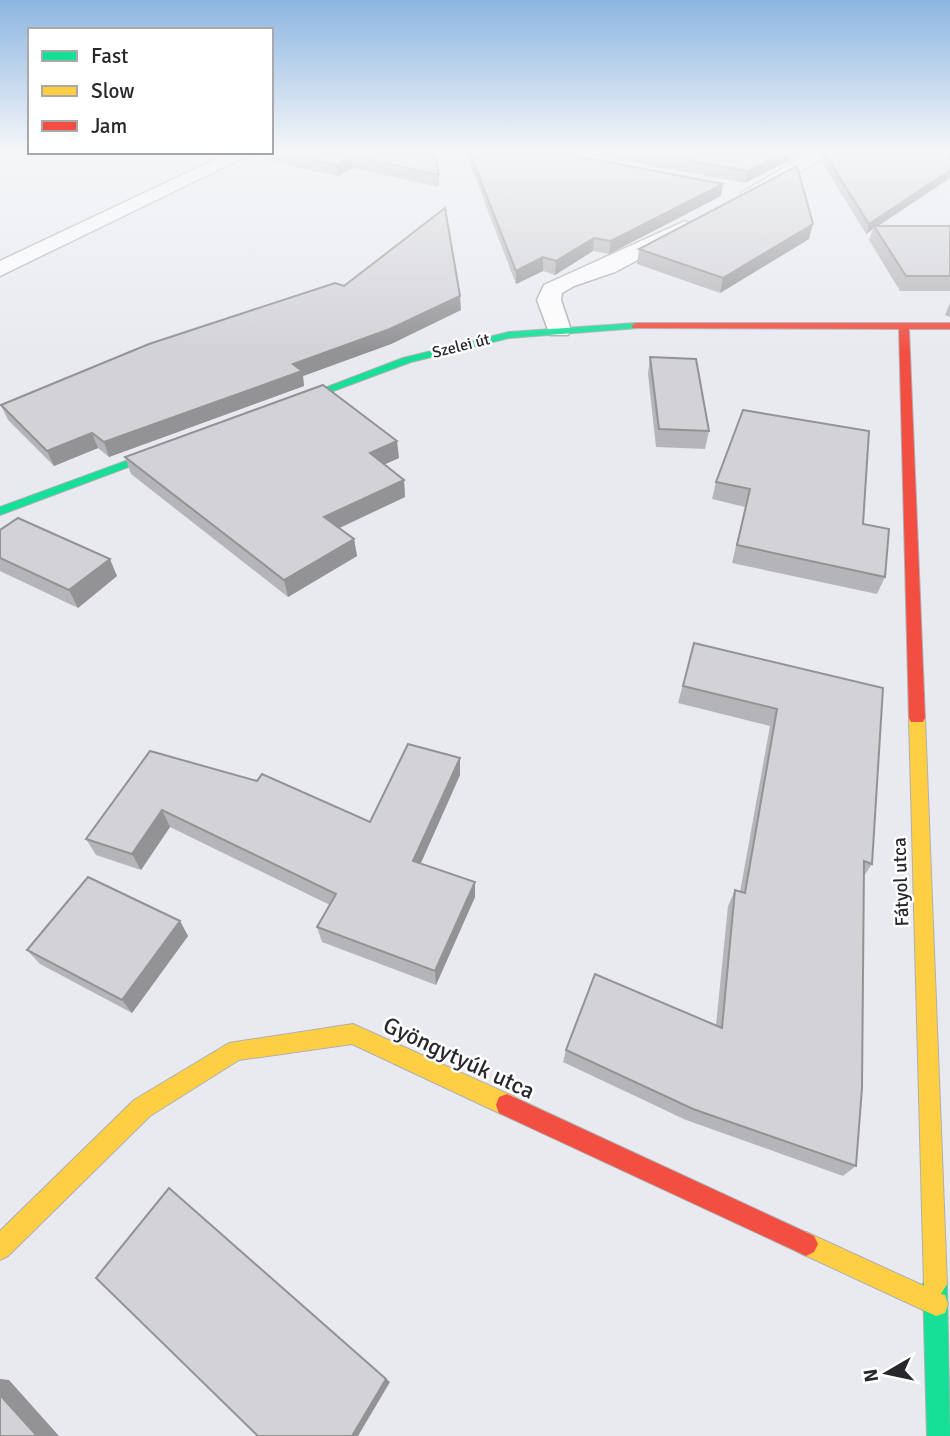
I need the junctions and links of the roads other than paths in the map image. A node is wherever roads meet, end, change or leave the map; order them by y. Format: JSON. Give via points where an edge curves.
{"nodes":[{"id":1,"x":108,"y":218,"type":"edge"},
{"id":2,"x":703,"y":218,"type":"edge"},
{"id":3,"x":0,"y":270,"type":"edge"},
{"id":4,"x":904,"y":326,"type":"junction"},
{"id":5,"x":950,"y":326,"type":"edge"},
{"id":6,"x":559,"y":330,"type":"junction"},
{"id":7,"x":266,"y":412,"type":"edge"},
{"id":8,"x":189,"y":441,"type":"edge"},
{"id":9,"x":0,"y":511,"type":"edge"},
{"id":10,"x":0,"y":1248,"type":"edge"},
{"id":11,"x":936,"y":1304,"type":"junction"},
{"id":12,"x":940,"y":1436,"type":"edge"}],
"edges":[{"from":1,"to":3,"type":"street"},
{"from":2,"to":6,"type":"street","via":[[552,290],[549,300]]},
{"from":4,"to":5,"type":"street","name":"Szelei út"},
{"from":4,"to":6,"type":"street","name":"Szelei út"},
{"from":4,"to":11,"type":"street","name":"Fátyol utca"},
{"from":6,"to":7,"type":"street","name":"Szelei út","via":[[487,340],[407,360]]},
{"from":8,"to":9,"type":"street"},
{"from":10,"to":11,"type":"street","name":"Gyöngytyúk utca","via":[[142,1108],[236,1050],[352,1034]]},
{"from":11,"to":12,"type":"street","name":"Fátyol utca"}]}
